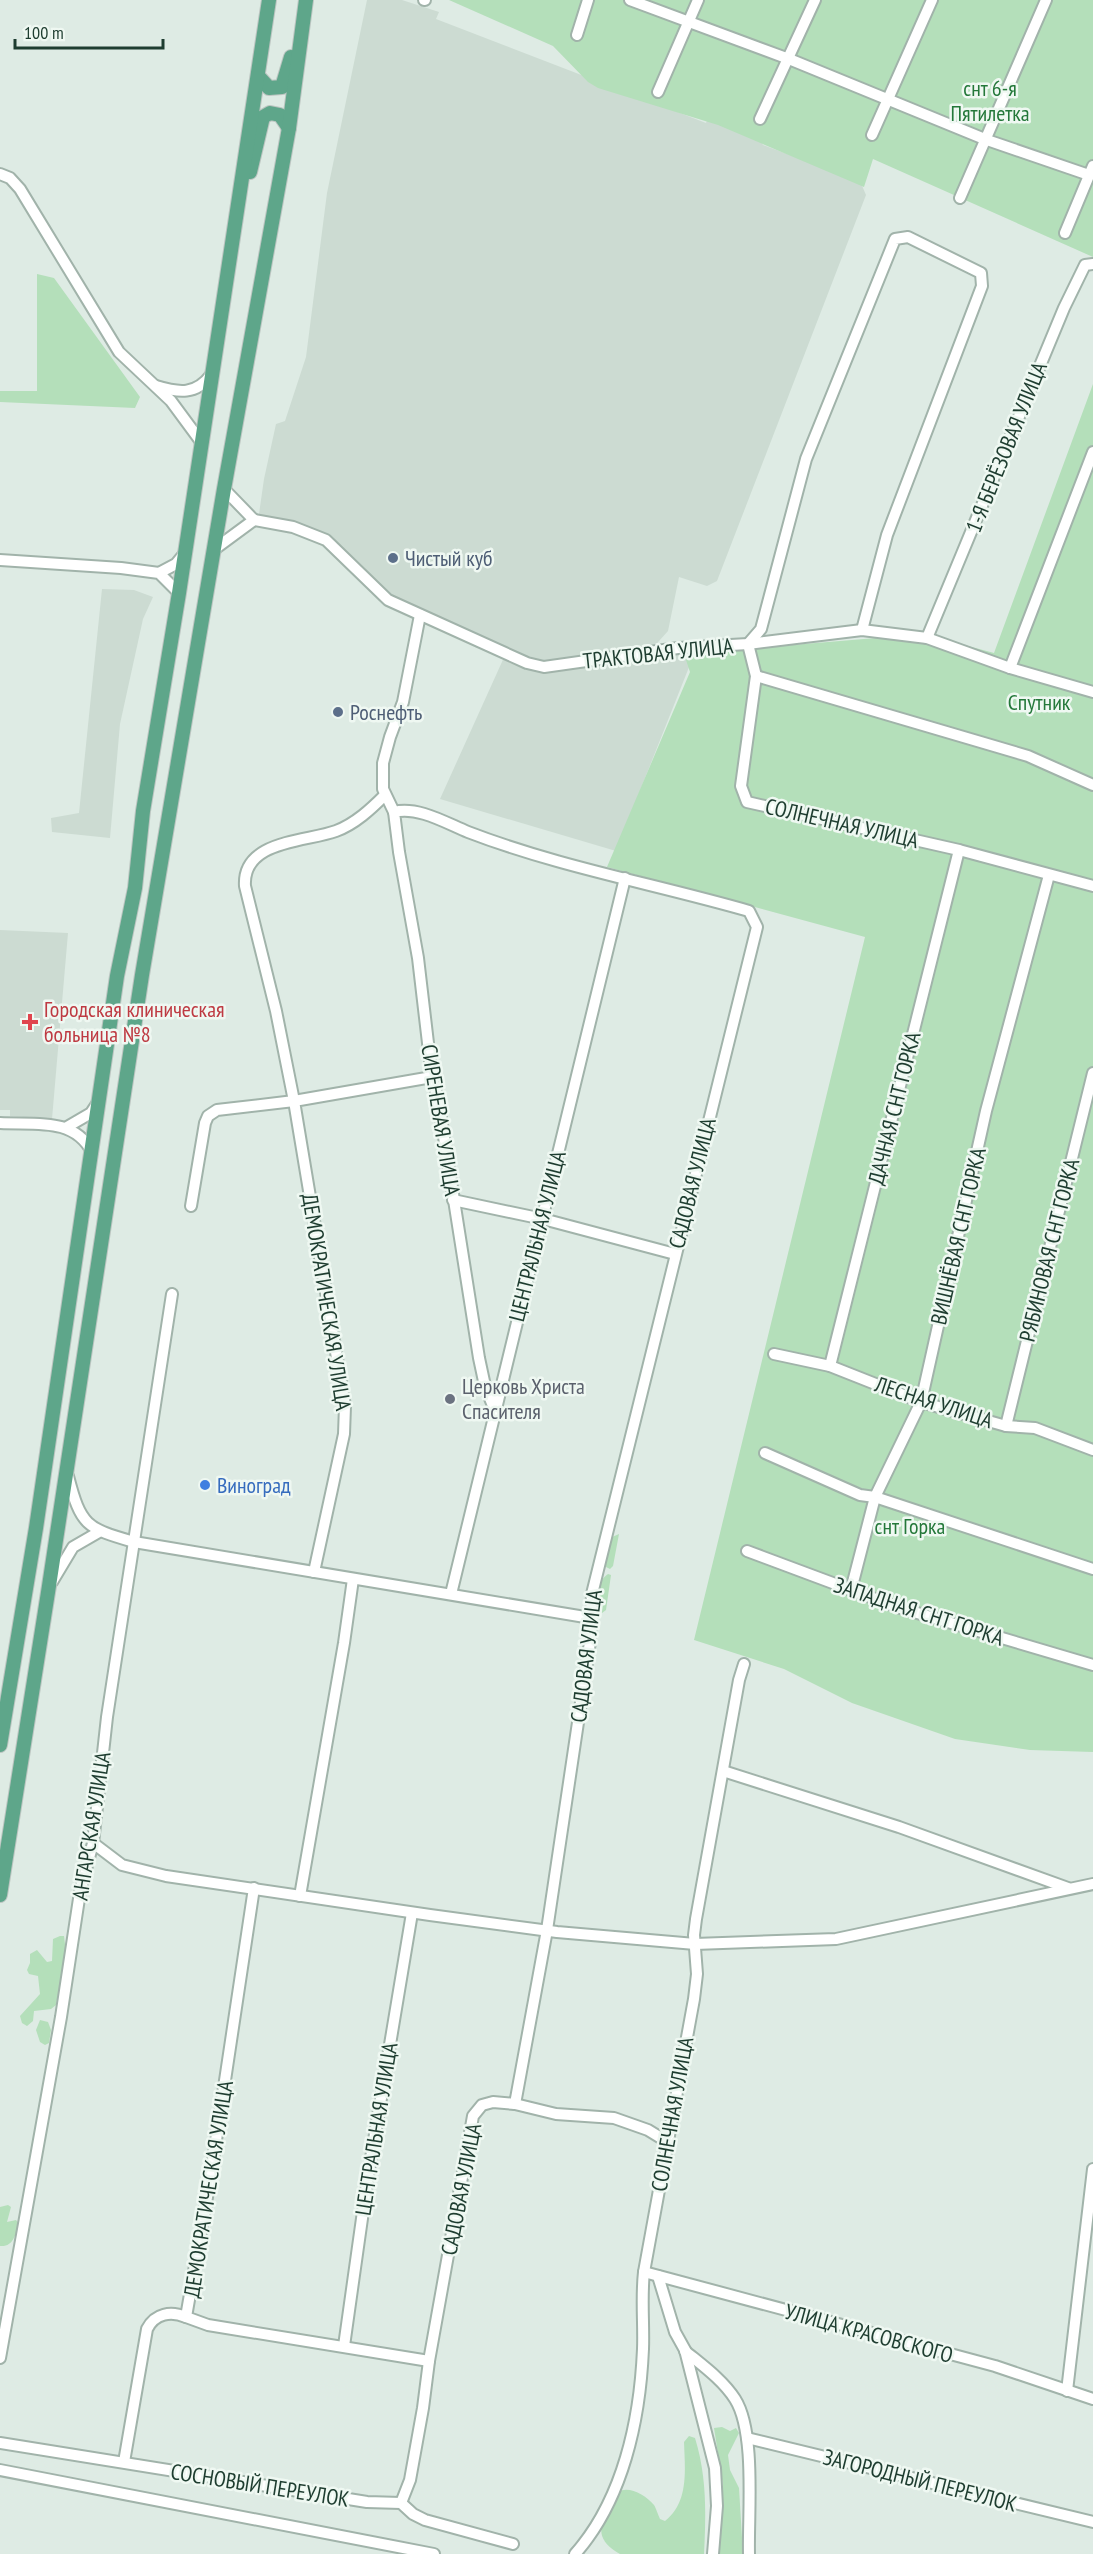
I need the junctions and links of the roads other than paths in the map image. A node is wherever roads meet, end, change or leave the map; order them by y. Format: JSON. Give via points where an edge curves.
{"nodes":[{"id":1,"x":269,"y":0,"type":"edge"},
{"id":2,"x":301,"y":0,"type":"edge"},
{"id":3,"x":306,"y":0,"type":"edge"},
{"id":4,"x":588,"y":0,"type":"edge"},
{"id":5,"x":630,"y":0,"type":"edge"},
{"id":6,"x":698,"y":0,"type":"edge"},
{"id":7,"x":815,"y":0,"type":"edge"},
{"id":8,"x":932,"y":0,"type":"edge"},
{"id":9,"x":1046,"y":0,"type":"edge"},
{"id":10,"x":689,"y":21,"type":"junction"},
{"id":11,"x":577,"y":35,"type":"dead end"},
{"id":12,"x":789,"y":59,"type":"junction"},
{"id":13,"x":258,"y":76,"type":"junction"},
{"id":14,"x":658,"y":92,"type":"dead end"},
{"id":15,"x":887,"y":99,"type":"junction"},
{"id":16,"x":760,"y":119,"type":"dead end"},
{"id":17,"x":289,"y":128,"type":"junction"},
{"id":18,"x":872,"y":135,"type":"dead end"},
{"id":19,"x":987,"y":140,"type":"junction"},
{"id":20,"x":1091,"y":171,"type":"edge"},
{"id":21,"x":0,"y":174,"type":"edge"},
{"id":22,"x":960,"y":198,"type":"dead end"},
{"id":23,"x":238,"y":205,"type":"junction"},
{"id":24,"x":1065,"y":233,"type":"dead end"},
{"id":25,"x":1093,"y":264,"type":"edge"},
{"id":26,"x":213,"y":372,"type":"junction"},
{"id":27,"x":156,"y":386,"type":"junction"},
{"id":28,"x":202,"y":443,"type":"junction"},
{"id":29,"x":1093,"y":452,"type":"edge"},
{"id":30,"x":224,"y":489,"type":"junction"},
{"id":31,"x":254,"y":520,"type":"junction"},
{"id":32,"x":216,"y":548,"type":"junction"},
{"id":33,"x":185,"y":553,"type":"junction"},
{"id":34,"x":0,"y":560,"type":"edge"},
{"id":35,"x":159,"y":573,"type":"junction"},
{"id":36,"x":179,"y":593,"type":"junction"},
{"id":37,"x":420,"y":615,"type":"junction"},
{"id":38,"x":862,"y":630,"type":"junction"},
{"id":39,"x":927,"y":639,"type":"junction"},
{"id":40,"x":748,"y":644,"type":"junction"},
{"id":41,"x":1010,"y":668,"type":"junction"},
{"id":42,"x":756,"y":676,"type":"junction"},
{"id":43,"x":1093,"y":692,"type":"edge"},
{"id":44,"x":1093,"y":785,"type":"edge"},
{"id":45,"x":385,"y":795,"type":"junction"},
{"id":46,"x":394,"y":812,"type":"junction"},
{"id":47,"x":959,"y":850,"type":"junction"},
{"id":48,"x":1049,"y":875,"type":"junction"},
{"id":49,"x":625,"y":878,"type":"junction"},
{"id":50,"x":1093,"y":886,"type":"edge"},
{"id":51,"x":1093,"y":1073,"type":"edge"},
{"id":52,"x":432,"y":1077,"type":"junction"},
{"id":53,"x":294,"y":1101,"type":"junction"},
{"id":54,"x":99,"y":1102,"type":"junction"},
{"id":55,"x":0,"y":1123,"type":"edge"},
{"id":56,"x":67,"y":1127,"type":"junction"},
{"id":57,"x":92,"y":1153,"type":"junction"},
{"id":58,"x":453,"y":1200,"type":"junction"},
{"id":59,"x":192,"y":1206,"type":"dead end"},
{"id":60,"x":543,"y":1219,"type":"junction"},
{"id":61,"x":675,"y":1254,"type":"junction"},
{"id":62,"x":172,"y":1294,"type":"dead end"},
{"id":63,"x":774,"y":1354,"type":"dead end"},
{"id":64,"x":830,"y":1366,"type":"junction"},
{"id":65,"x":921,"y":1402,"type":"junction"},
{"id":66,"x":496,"y":1413,"type":"junction"},
{"id":67,"x":1006,"y":1426,"type":"junction"},
{"id":68,"x":1093,"y":1450,"type":"edge"},
{"id":69,"x":765,"y":1452,"type":"dead end"},
{"id":70,"x":67,"y":1472,"type":"junction"},
{"id":71,"x":875,"y":1497,"type":"junction"},
{"id":72,"x":99,"y":1532,"type":"junction"},
{"id":73,"x":134,"y":1542,"type":"junction"},
{"id":74,"x":747,"y":1551,"type":"dead end"},
{"id":75,"x":1093,"y":1569,"type":"edge"},
{"id":76,"x":314,"y":1572,"type":"junction"},
{"id":77,"x":353,"y":1579,"type":"junction"},
{"id":78,"x":50,"y":1586,"type":"junction"},
{"id":79,"x":851,"y":1590,"type":"junction"},
{"id":80,"x":451,"y":1594,"type":"junction"},
{"id":81,"x":591,"y":1618,"type":"junction"},
{"id":82,"x":744,"y":1664,"type":"dead end"},
{"id":83,"x":1093,"y":1665,"type":"edge"},
{"id":84,"x":0,"y":1745,"type":"edge"},
{"id":85,"x":723,"y":1770,"type":"junction"},
{"id":86,"x":93,"y":1843,"type":"junction"},
{"id":87,"x":1093,"y":1884,"type":"edge"},
{"id":88,"x":254,"y":1888,"type":"junction"},
{"id":89,"x":1068,"y":1889,"type":"junction"},
{"id":90,"x":0,"y":1895,"type":"edge"},
{"id":91,"x":300,"y":1896,"type":"junction"},
{"id":92,"x":412,"y":1912,"type":"junction"},
{"id":93,"x":547,"y":1930,"type":"junction"},
{"id":94,"x":695,"y":1944,"type":"junction"},
{"id":95,"x":515,"y":2104,"type":"junction"},
{"id":96,"x":666,"y":2141,"type":"junction"},
{"id":97,"x":1093,"y":2169,"type":"edge"},
{"id":98,"x":644,"y":2271,"type":"junction"},
{"id":99,"x":658,"y":2277,"type":"junction"},
{"id":100,"x":186,"y":2317,"type":"junction"},
{"id":101,"x":344,"y":2346,"type":"junction"},
{"id":102,"x":685,"y":2350,"type":"junction"},
{"id":103,"x":0,"y":2358,"type":"edge"},
{"id":104,"x":429,"y":2361,"type":"junction"},
{"id":105,"x":1067,"y":2391,"type":"junction"},
{"id":106,"x":1093,"y":2399,"type":"edge"},
{"id":107,"x":747,"y":2438,"type":"junction"},
{"id":108,"x":0,"y":2443,"type":"edge"},
{"id":109,"x":124,"y":2462,"type":"junction"},
{"id":110,"x":0,"y":2470,"type":"edge"},
{"id":111,"x":401,"y":2504,"type":"junction"},
{"id":112,"x":1093,"y":2522,"type":"edge"},
{"id":113,"x":513,"y":2544,"type":"dead end"},
{"id":114,"x":434,"y":2554,"type":"edge"},
{"id":115,"x":575,"y":2554,"type":"edge"},
{"id":116,"x":713,"y":2554,"type":"edge"},
{"id":117,"x":748,"y":2554,"type":"edge"}],
"edges":[{"from":1,"to":13,"type":"main road"},
{"from":2,"to":13,"type":"main road","via":[[290,67],[282,87],[269,88]]},
{"from":3,"to":17,"type":"main road"},
{"from":4,"to":11,"type":"street"},
{"from":5,"to":10,"type":"street"},
{"from":6,"to":10,"type":"street"},
{"from":7,"to":12,"type":"street"},
{"from":8,"to":15,"type":"street"},
{"from":9,"to":19,"type":"street"},
{"from":10,"to":12,"type":"street"},
{"from":10,"to":14,"type":"street"},
{"from":12,"to":15,"type":"street"},
{"from":12,"to":16,"type":"street"},
{"from":13,"to":23,"type":"main road"},
{"from":15,"to":18,"type":"street"},
{"from":15,"to":19,"type":"street"},
{"from":17,"to":23,"type":"main road","via":[[280,115],[270,113],[263,117],[256,155]]},
{"from":17,"to":30,"type":"main road"},
{"from":19,"to":20,"type":"street"},
{"from":19,"to":22,"type":"street"},
{"from":20,"to":24,"type":"street"},
{"from":21,"to":27,"type":"street","via":[[20,189],[120,352]]},
{"from":23,"to":26,"type":"main road"},
{"from":25,"to":39,"type":"street","name":"1-Я БЕРЁЗОВАЯ УЛИЦА","via":[[1085,265],[1064,308]]},
{"from":26,"to":27,"type":"street","via":[[194,390],[179,392]]},
{"from":26,"to":28,"type":"main road"},
{"from":27,"to":28,"type":"street"},
{"from":28,"to":33,"type":"main road"},
{"from":29,"to":41,"type":"street"},
{"from":30,"to":31,"type":"street"},
{"from":30,"to":32,"type":"main road"},
{"from":31,"to":32,"type":"street"},
{"from":31,"to":37,"type":"street","name":"ТРАКТОВАЯ УЛИЦА","via":[[292,527],[326,540],[388,600]]},
{"from":32,"to":70,"type":"main road","via":[[142,975]]},
{"from":33,"to":35,"type":"street","via":[[176,564]]},
{"from":33,"to":36,"type":"main road"},
{"from":34,"to":35,"type":"street"},
{"from":35,"to":36,"type":"street"},
{"from":36,"to":54,"type":"main road"},
{"from":37,"to":40,"type":"street","name":"ТРАКТОВАЯ УЛИЦА","via":[[544,667],[678,648]]},
{"from":37,"to":45,"type":"street","via":[[403,702],[384,763]]},
{"from":38,"to":39,"type":"street","name":"ТРАКТОВАЯ УЛИЦА"},
{"from":38,"to":40,"type":"street","name":"ТРАКТОВАЯ УЛИЦА"},
{"from":38,"to":40,"type":"street","via":[[887,535],[982,286],[981,273],[908,237],[895,239],[806,459],[761,629]]},
{"from":39,"to":41,"type":"street","name":"ТРАКТОВАЯ УЛИЦА"},
{"from":40,"to":42,"type":"street","name":"СОЛНЕЧНАЯ УЛИЦА"},
{"from":41,"to":43,"type":"street","name":"ТРАКТОВАЯ УЛИЦА"},
{"from":42,"to":44,"type":"street","via":[[1028,756]]},
{"from":42,"to":47,"type":"street","name":"СОЛНЕЧНАЯ УЛИЦА","via":[[741,786],[747,802]]},
{"from":45,"to":46,"type":"street","name":"СИРЕНЕВАЯ УЛИЦА"},
{"from":45,"to":53,"type":"street","name":"ДЕМОКРАТИЧЕСКАЯ УЛИЦА","via":[[345,827],[262,852],[252,860],[246,873],[245,886]]},
{"from":46,"to":49,"type":"street","name":"САДОВАЯ УЛИЦА","via":[[413,811],[539,856]]},
{"from":46,"to":52,"type":"street","name":"СИРЕНЕВАЯ УЛИЦА","via":[[418,958]]},
{"from":47,"to":48,"type":"street","name":"СОЛНЕЧНАЯ УЛИЦА"},
{"from":47,"to":64,"type":"street","name":"ДАЧНАЯ СНТ ГОРКА"},
{"from":48,"to":50,"type":"street","name":"СОЛНЕЧНАЯ УЛИЦА"},
{"from":48,"to":65,"type":"street","name":"ВИШНЁВАЯ СНТ ГОРКА","via":[[986,1111]]},
{"from":49,"to":60,"type":"street","name":"ЦЕНТРАЛЬНАЯ УЛИЦА"},
{"from":49,"to":61,"type":"street","name":"САДОВАЯ УЛИЦА","via":[[749,911],[756,924]]},
{"from":51,"to":67,"type":"street","name":"РЯБИНОВАЯ СНТ ГОРКА"},
{"from":52,"to":53,"type":"street"},
{"from":52,"to":58,"type":"street","name":"СИРЕНЕВАЯ УЛИЦА"},
{"from":53,"to":59,"type":"street","via":[[218,1110],[208,1116]]},
{"from":53,"to":76,"type":"street","name":"ДЕМОКРАТИЧЕСКАЯ УЛИЦА","via":[[345,1406],[344,1434]]},
{"from":54,"to":56,"type":"street","via":[[91,1113]]},
{"from":54,"to":57,"type":"main road"},
{"from":55,"to":56,"type":"street"},
{"from":56,"to":57,"type":"street","via":[[84,1139]]},
{"from":57,"to":84,"type":"main road"},
{"from":58,"to":60,"type":"street"},
{"from":58,"to":66,"type":"street","name":"СИРЕНЕВАЯ УЛИЦА","via":[[479,1358]]},
{"from":60,"to":61,"type":"street"},
{"from":60,"to":66,"type":"street","name":"ЦЕНТРАЛЬНАЯ УЛИЦА","via":[[507,1354]]},
{"from":61,"to":81,"type":"street","name":"САДОВАЯ УЛИЦА","via":[[594,1583]]},
{"from":62,"to":73,"type":"street","name":"АНГАРСКАЯ УЛИЦА"},
{"from":63,"to":64,"type":"street","name":"ЛЕСНАЯ УЛИЦА"},
{"from":64,"to":65,"type":"street","name":"ЛЕСНАЯ УЛИЦА"},
{"from":65,"to":67,"type":"street","name":"ЛЕСНАЯ УЛИЦА"},
{"from":65,"to":71,"type":"street","name":"ВИШНЁВАЯ СНТ ГОРКА"},
{"from":66,"to":80,"type":"street","name":"ЦЕНТРАЛЬНАЯ УЛИЦА"},
{"from":67,"to":68,"type":"street","name":"ЛЕСНАЯ УЛИЦА","via":[[1035,1428]]},
{"from":69,"to":71,"type":"street","via":[[860,1495]]},
{"from":70,"to":72,"type":"street","via":[[82,1515],[88,1526]]},
{"from":70,"to":78,"type":"main road"},
{"from":71,"to":75,"type":"street"},
{"from":71,"to":79,"type":"street","name":"ВИШНЁВАЯ СНТ ГОРКА"},
{"from":72,"to":73,"type":"street"},
{"from":72,"to":78,"type":"street","via":[[73,1547]]},
{"from":73,"to":76,"type":"street"},
{"from":73,"to":86,"type":"street","name":"АНГАРСКАЯ УЛИЦА","via":[[107,1717]]},
{"from":74,"to":79,"type":"street","name":"ЗАПАДНАЯ СНТ ГОРКА"},
{"from":76,"to":77,"type":"street"},
{"from":77,"to":80,"type":"street"},
{"from":77,"to":91,"type":"street"},
{"from":78,"to":90,"type":"main road"},
{"from":79,"to":83,"type":"street","name":"ЗАПАДНАЯ СНТ ГОРКА"},
{"from":80,"to":81,"type":"street"},
{"from":81,"to":93,"type":"street","name":"САДОВАЯ УЛИЦА"},
{"from":82,"to":85,"type":"street","name":"СОЛНЕЧНАЯ УЛИЦА"},
{"from":85,"to":89,"type":"street","via":[[899,1827]]},
{"from":85,"to":94,"type":"street","name":"СОЛНЕЧНАЯ УЛИЦА"},
{"from":86,"to":88,"type":"street","via":[[128,1868]]},
{"from":86,"to":103,"type":"street","name":"АНГАРСКАЯ УЛИЦА","via":[[80,1892]]},
{"from":87,"to":89,"type":"street"},
{"from":88,"to":91,"type":"street"},
{"from":88,"to":100,"type":"street","name":"ДЕМОКРАТИЧЕСКАЯ УЛИЦА"},
{"from":89,"to":94,"type":"street","via":[[836,1939]]},
{"from":91,"to":92,"type":"street"},
{"from":92,"to":93,"type":"street"},
{"from":92,"to":101,"type":"street","name":"ЦЕНТРАЛЬНАЯ УЛИЦА"},
{"from":93,"to":94,"type":"street"},
{"from":93,"to":95,"type":"street","name":"САДОВАЯ УЛИЦА"},
{"from":94,"to":96,"type":"street","name":"СОЛНЕЧНАЯ УЛИЦА","via":[[698,1963],[694,1999]]},
{"from":95,"to":96,"type":"street","via":[[571,2116],[614,2118]]},
{"from":95,"to":104,"type":"street","name":"САДОВАЯ УЛИЦА","via":[[482,2105],[473,2116]]},
{"from":96,"to":98,"type":"street","name":"СОЛНЕЧНАЯ УЛИЦА"},
{"from":97,"to":105,"type":"street"},
{"from":98,"to":99,"type":"street","name":"УЛИЦА КРАСОВСКОГО"},
{"from":98,"to":115,"type":"street","name":"СОЛНЕЧНАЯ УЛИЦА","via":[[642,2363],[629,2447],[591,2535]]},
{"from":99,"to":102,"type":"street","via":[[675,2332]]},
{"from":99,"to":105,"type":"street","name":"УЛИЦА КРАСОВСКОГО","via":[[995,2366]]},
{"from":100,"to":101,"type":"street","name":"ДЕМОКРАТИЧЕСКАЯ УЛИЦА","via":[[208,2325]]},
{"from":100,"to":109,"type":"street","via":[[167,2313],[147,2329]]},
{"from":101,"to":104,"type":"street","name":"ДЕМОКРАТИЧЕСКАЯ УЛИЦА"},
{"from":102,"to":107,"type":"street","via":[[734,2397]]},
{"from":102,"to":116,"type":"street","via":[[715,2468]]},
{"from":104,"to":111,"type":"street","name":"САДОВАЯ УЛИЦА","via":[[410,2480]]},
{"from":105,"to":106,"type":"street","name":"УЛИЦА КРАСОВСКОГО"},
{"from":107,"to":112,"type":"street","name":"ЗАГОРОДНЫЙ ПЕРЕУЛОК"},
{"from":107,"to":117,"type":"street"},
{"from":108,"to":109,"type":"street","name":"СОСНОВЫЙ ПЕРЕУЛОК"},
{"from":109,"to":111,"type":"street","name":"СОСНОВЫЙ ПЕРЕУЛОК","via":[[367,2502]]},
{"from":110,"to":114,"type":"street"},
{"from":111,"to":113,"type":"street","name":"СОСНОВЫЙ ПЕРЕУЛОК","via":[[425,2520]]}]}
